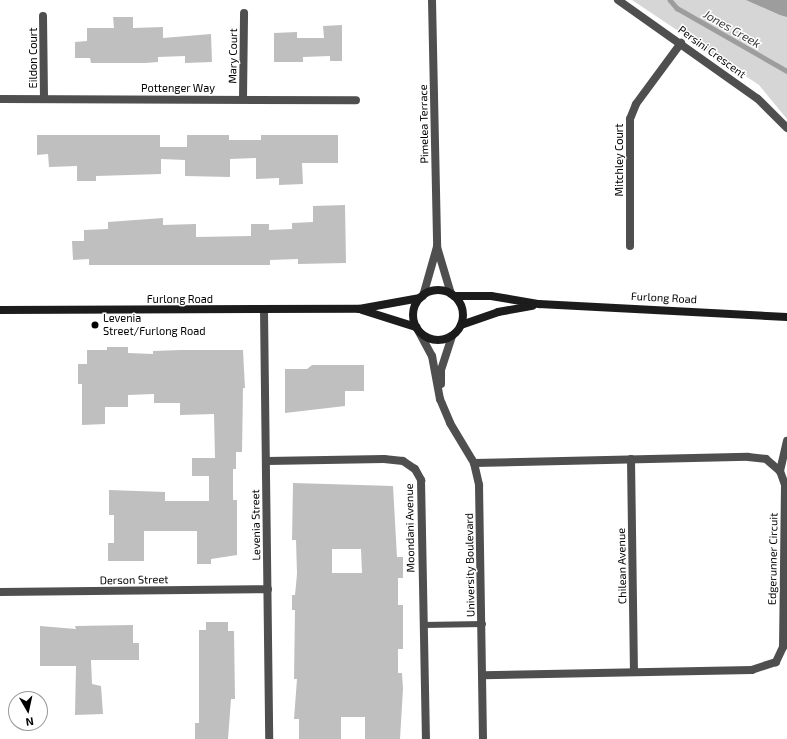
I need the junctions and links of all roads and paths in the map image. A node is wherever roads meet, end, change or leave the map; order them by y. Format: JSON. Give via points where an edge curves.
{"nodes":[{"id":1,"x":432,"y":0,"type":"edge"},
{"id":2,"x":618,"y":0,"type":"edge"},
{"id":3,"x":244,"y":13,"type":"dead end"},
{"id":4,"x":44,"y":16,"type":"dead end"},
{"id":5,"x":681,"y":43,"type":"junction"},
{"id":6,"x":0,"y":99,"type":"edge"},
{"id":7,"x":44,"y":99,"type":"junction"},
{"id":8,"x":243,"y":99,"type":"junction"},
{"id":9,"x":356,"y":100,"type":"dead end"},
{"id":10,"x":787,"y":128,"type":"edge"},
{"id":11,"x":630,"y":246,"type":"dead end"},
{"id":12,"x":437,"y":247,"type":"junction"},
{"id":13,"x":452,"y":295,"type":"junction"},
{"id":14,"x":421,"y":297,"type":"junction"},
{"id":15,"x":539,"y":304,"type":"junction"},
{"id":16,"x":359,"y":309,"type":"junction"},
{"id":17,"x":0,"y":310,"type":"edge"},
{"id":18,"x":264,"y":310,"type":"junction"},
{"id":19,"x":787,"y":317,"type":"edge"},
{"id":20,"x":461,"y":326,"type":"junction"},
{"id":21,"x":417,"y":329,"type":"junction"},
{"id":22,"x":452,"y":336,"type":"junction"},
{"id":23,"x":440,"y":399,"type":"junction"},
{"id":24,"x":787,"y":441,"type":"edge"},
{"id":25,"x":631,"y":459,"type":"junction"},
{"id":26,"x":267,"y":461,"type":"junction"},
{"id":27,"x":474,"y":463,"type":"junction"},
{"id":28,"x":780,"y":471,"type":"junction"},
{"id":29,"x":268,"y":589,"type":"junction"},
{"id":30,"x":0,"y":592,"type":"edge"},
{"id":31,"x":482,"y":624,"type":"junction"},
{"id":32,"x":422,"y":625,"type":"junction"},
{"id":33,"x":634,"y":672,"type":"junction"},
{"id":34,"x":483,"y":675,"type":"junction"},
{"id":35,"x":269,"y":739,"type":"edge"},
{"id":36,"x":426,"y":739,"type":"edge"},
{"id":37,"x":484,"y":739,"type":"edge"}],
"edges":[{"from":1,"to":12,"type":"street","name":"Pimelea Terrace"},
{"from":2,"to":5,"type":"street","name":"Persini Crescent"},
{"from":3,"to":8,"type":"street","name":"Mary Court"},
{"from":4,"to":7,"type":"street","name":"Eildon Court"},
{"from":5,"to":10,"type":"street","name":"Persini Crescent","via":[[758,100]]},
{"from":5,"to":11,"type":"street","name":"Mitchley Court","via":[[636,104],[630,119]]},
{"from":6,"to":7,"type":"street","name":"Pottenger Way"},
{"from":7,"to":8,"type":"street","name":"Pottenger Way"},
{"from":8,"to":9,"type":"street","name":"Pottenger Way"},
{"from":12,"to":13,"type":"street","name":"Pimelea Terrace"},
{"from":12,"to":14,"type":"street","name":"Pimelea Terrace"},
{"from":13,"to":14,"type":"main road","via":[[436,290]]},
{"from":13,"to":15,"type":"main road","name":"Furlong Road","via":[[491,296]]},
{"from":13,"to":20,"type":"main road","via":[[462,310]]},
{"from":14,"to":16,"type":"main road","name":"Furlong Road"},
{"from":14,"to":21,"type":"main road","via":[[413,315]]},
{"from":15,"to":19,"type":"main road","name":"Furlong Road"},
{"from":15,"to":20,"type":"main road","name":"Furlong Road","via":[[498,312]]},
{"from":16,"to":18,"type":"main road","name":"Furlong Road"},
{"from":16,"to":21,"type":"main road","name":"Furlong Road"},
{"from":17,"to":18,"type":"main road","name":"Furlong Road"},
{"from":18,"to":26,"type":"street","name":"Levenia Street"},
{"from":20,"to":22,"type":"main road"},
{"from":21,"to":22,"type":"main road","via":[[430,339]]},
{"from":21,"to":23,"type":"street","name":"University Boulevard","via":[[432,356]]},
{"from":22,"to":23,"type":"street","name":"University Boulevard","via":[[441,370]]},
{"from":23,"to":27,"type":"street","name":"University Boulevard","via":[[450,423]]},
{"from":24,"to":28,"type":"street"},
{"from":25,"to":27,"type":"street"},
{"from":25,"to":28,"type":"street","via":[[748,457],[766,459]]},
{"from":25,"to":33,"type":"street","name":"Chilean Avenue"},
{"from":26,"to":29,"type":"street","name":"Levenia Street"},
{"from":26,"to":32,"type":"street","name":"Moondani Avenue","via":[[384,459],[403,461],[414,469],[421,480]]},
{"from":27,"to":31,"type":"street","name":"University Boulevard","via":[[480,492]]},
{"from":28,"to":33,"type":"street","name":"Edgerunner Circuit","via":[[785,485],[783,647],[776,662],[752,670]]},
{"from":29,"to":30,"type":"street","name":"Derson Street"},
{"from":29,"to":35,"type":"street","name":"Levenia Street"},
{"from":31,"to":32,"type":"lane"},
{"from":31,"to":34,"type":"street","name":"University Boulevard"},
{"from":32,"to":36,"type":"street","name":"Moondani Avenue"},
{"from":33,"to":34,"type":"street","name":"Edgerunner Circuit"},
{"from":34,"to":37,"type":"street","name":"University Boulevard"}]}
